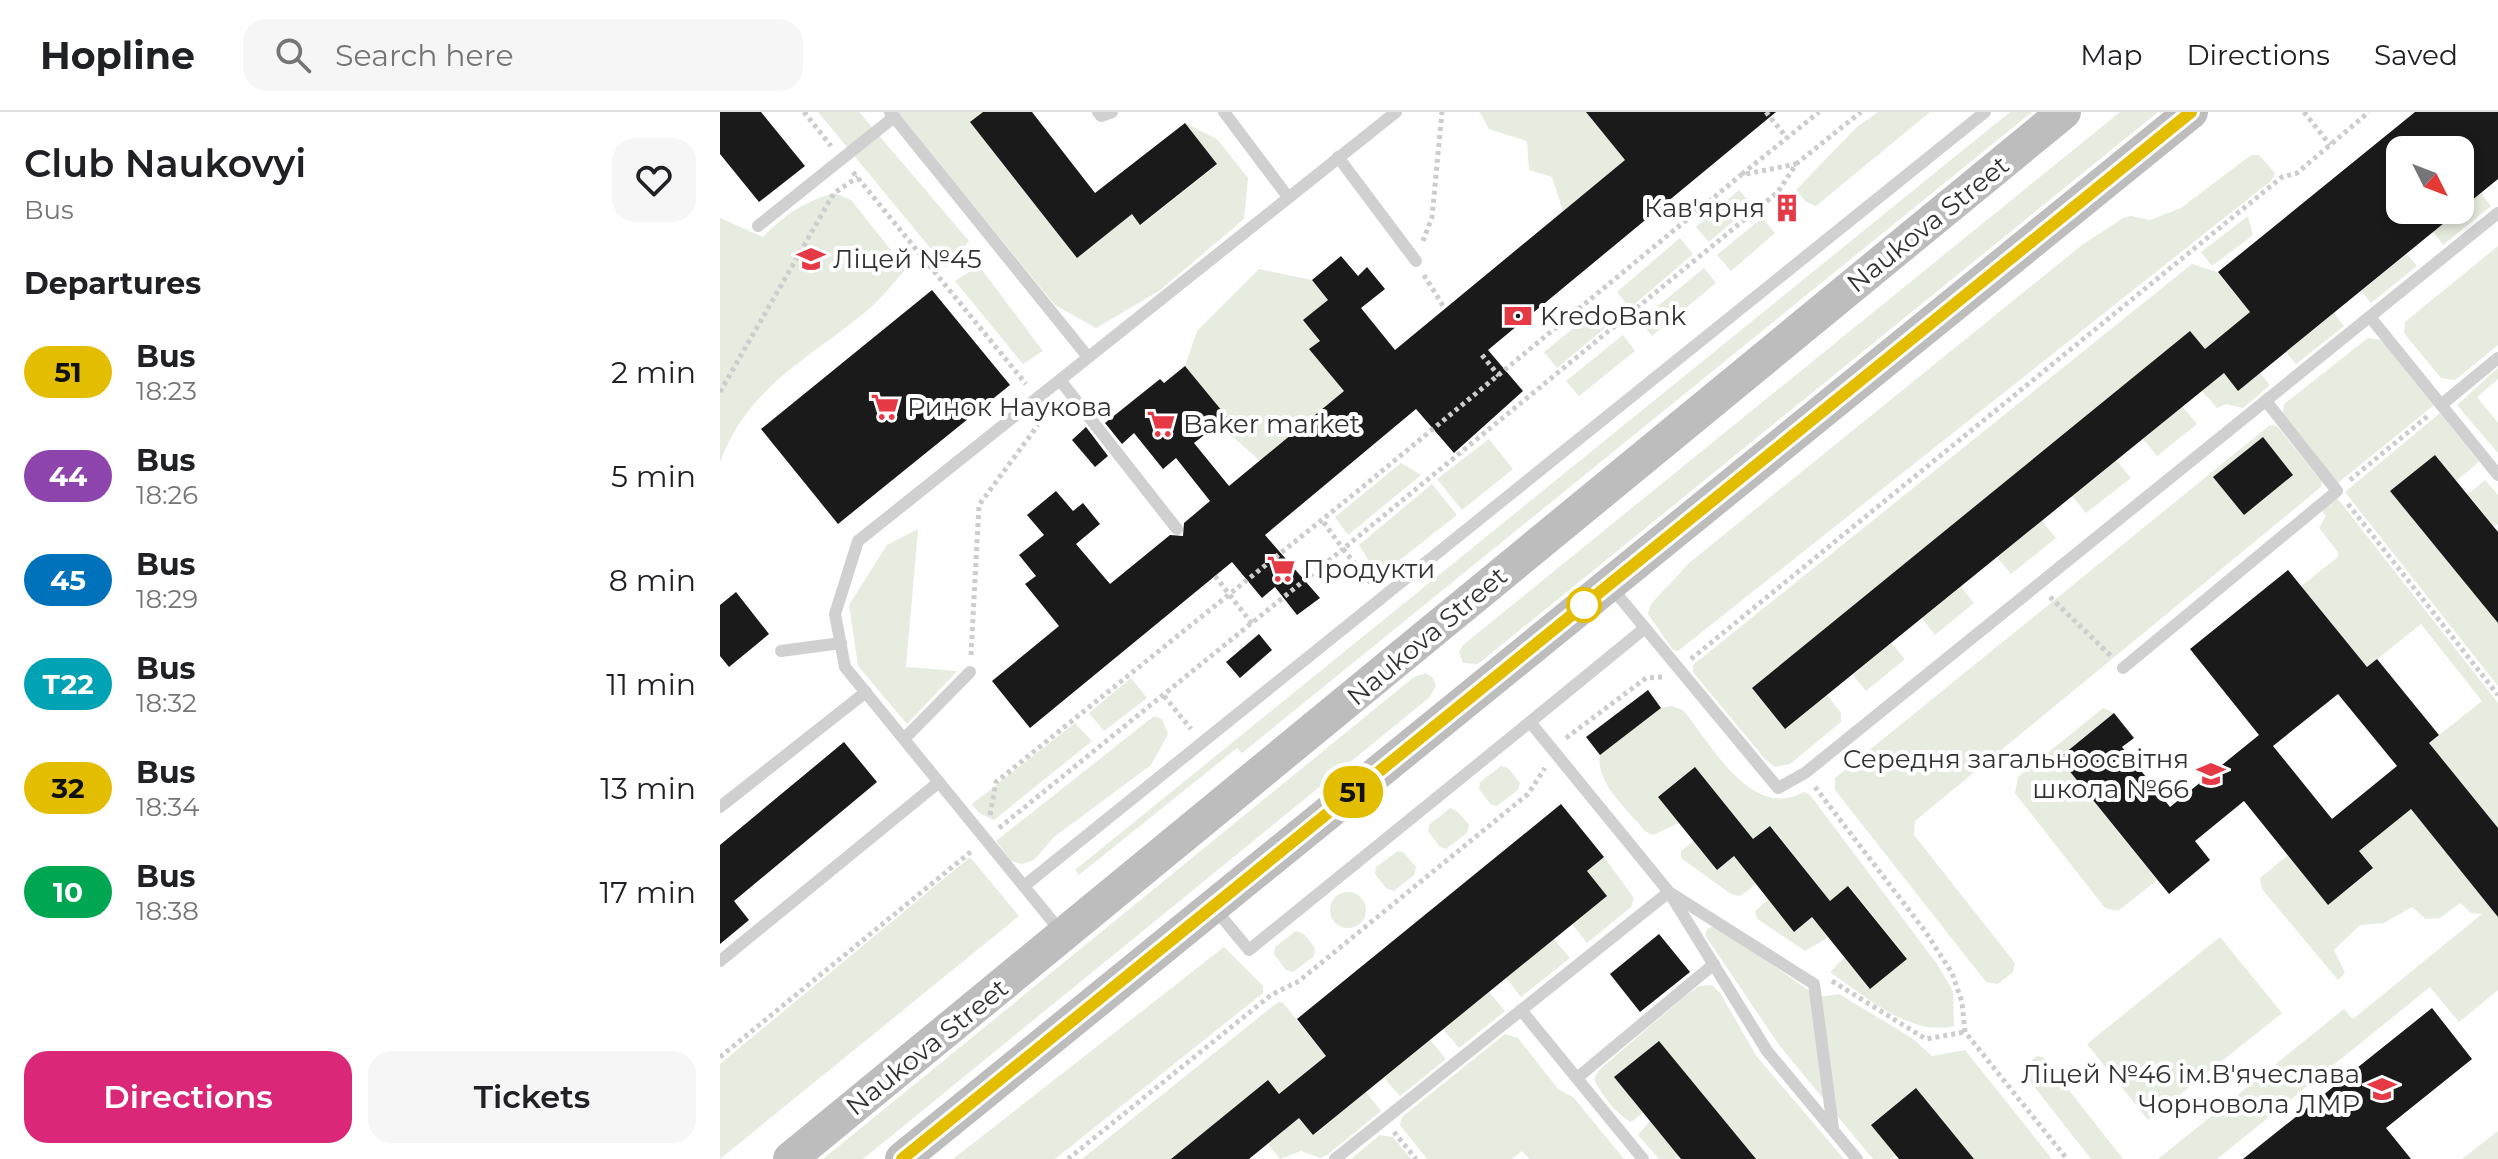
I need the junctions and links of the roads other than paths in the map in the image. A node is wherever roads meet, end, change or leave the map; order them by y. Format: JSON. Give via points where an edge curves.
{"nodes":[{"id":1,"x":1098,"y":112,"type":"edge"},
{"id":2,"x":1112,"y":112,"type":"edge"},
{"id":3,"x":1224,"y":112,"type":"edge"},
{"id":4,"x":1396,"y":112,"type":"edge"},
{"id":5,"x":1985,"y":112,"type":"edge"},
{"id":6,"x":2064,"y":112,"type":"edge"},
{"id":7,"x":2191,"y":112,"type":"edge"},
{"id":8,"x":892,"y":114,"type":"edge"},
{"id":9,"x":1338,"y":157,"type":"junction"},
{"id":10,"x":1288,"y":197,"type":"junction"},
{"id":11,"x":2498,"y":213,"type":"edge"},
{"id":12,"x":758,"y":226,"type":"dead end"},
{"id":13,"x":1416,"y":261,"type":"road end"},
{"id":14,"x":2370,"y":317,"type":"junction"},
{"id":15,"x":1088,"y":357,"type":"junction"},
{"id":16,"x":2498,"y":358,"type":"edge"},
{"id":17,"x":1060,"y":380,"type":"junction"},
{"id":18,"x":2266,"y":401,"type":"junction"},
{"id":19,"x":2441,"y":405,"type":"junction"},
{"id":20,"x":2498,"y":475,"type":"edge"},
{"id":21,"x":1177,"y":529,"type":"dead end"},
{"id":22,"x":1609,"y":585,"type":"junction"},
{"id":23,"x":1645,"y":628,"type":"junction"},
{"id":24,"x":841,"y":643,"type":"junction"},
{"id":25,"x":781,"y":651,"type":"dead end"},
{"id":26,"x":2123,"y":668,"type":"road end"},
{"id":27,"x":970,"y":672,"type":"road end"},
{"id":28,"x":866,"y":692,"type":"junction"},
{"id":29,"x":1530,"y":722,"type":"junction"},
{"id":30,"x":904,"y":739,"type":"junction"},
{"id":31,"x":939,"y":782,"type":"junction"},
{"id":32,"x":720,"y":807,"type":"edge"},
{"id":33,"x":1024,"y":886,"type":"junction"},
{"id":34,"x":1669,"y":892,"type":"junction"},
{"id":35,"x":1213,"y":906,"type":"junction"},
{"id":36,"x":1064,"y":935,"type":"junction"},
{"id":37,"x":720,"y":961,"type":"edge"},
{"id":38,"x":1714,"y":964,"type":"junction"},
{"id":39,"x":1521,"y":1010,"type":"junction"},
{"id":40,"x":1577,"y":1078,"type":"junction"},
{"id":41,"x":1833,"y":1130,"type":"junction"},
{"id":42,"x":790,"y":1159,"type":"edge"},
{"id":43,"x":902,"y":1159,"type":"edge"},
{"id":44,"x":1335,"y":1159,"type":"edge"},
{"id":45,"x":1643,"y":1159,"type":"edge"},
{"id":46,"x":1857,"y":1159,"type":"edge"}],
"edges":[{"from":1,"to":2,"type":"lane"},
{"from":3,"to":10,"type":"lane"},
{"from":4,"to":9,"type":"lane"},
{"from":5,"to":33,"type":"lane"},
{"from":6,"to":36,"type":"main road","name":"Naukova Street"},
{"from":7,"to":22,"type":"main road"},
{"from":8,"to":12,"type":"lane"},
{"from":8,"to":15,"type":"lane"},
{"from":9,"to":10,"type":"lane"},
{"from":9,"to":13,"type":"lane"},
{"from":10,"to":15,"type":"lane"},
{"from":11,"to":14,"type":"lane"},
{"from":14,"to":18,"type":"lane"},
{"from":14,"to":19,"type":"lane"},
{"from":15,"to":17,"type":"lane"},
{"from":16,"to":19,"type":"lane"},
{"from":17,"to":21,"type":"lane"},
{"from":17,"to":24,"type":"lane","via":[[858,541],[835,614]]},
{"from":18,"to":23,"type":"lane","via":[[1805,773],[1778,788]]},
{"from":18,"to":26,"type":"lane","via":[[2337,491]]},
{"from":19,"to":20,"type":"lane"},
{"from":22,"to":23,"type":"lane"},
{"from":22,"to":35,"type":"main road"},
{"from":23,"to":29,"type":"lane"},
{"from":24,"to":25,"type":"lane"},
{"from":24,"to":28,"type":"lane","via":[[845,667]]},
{"from":27,"to":30,"type":"lane"},
{"from":28,"to":30,"type":"lane"},
{"from":28,"to":32,"type":"lane"},
{"from":29,"to":34,"type":"lane"},
{"from":29,"to":35,"type":"lane","via":[[1249,950]]},
{"from":30,"to":31,"type":"lane"},
{"from":31,"to":33,"type":"lane"},
{"from":31,"to":37,"type":"lane"},
{"from":33,"to":36,"type":"lane"},
{"from":34,"to":38,"type":"lane"},
{"from":34,"to":39,"type":"lane"},
{"from":34,"to":41,"type":"lane","via":[[1814,984]]},
{"from":35,"to":43,"type":"main road"},
{"from":36,"to":42,"type":"main road","name":"Naukova Street"},
{"from":38,"to":40,"type":"lane"},
{"from":38,"to":41,"type":"lane","via":[[1767,1051]]},
{"from":39,"to":40,"type":"lane"},
{"from":39,"to":44,"type":"lane"},
{"from":40,"to":45,"type":"lane"},
{"from":41,"to":46,"type":"lane"}]}
